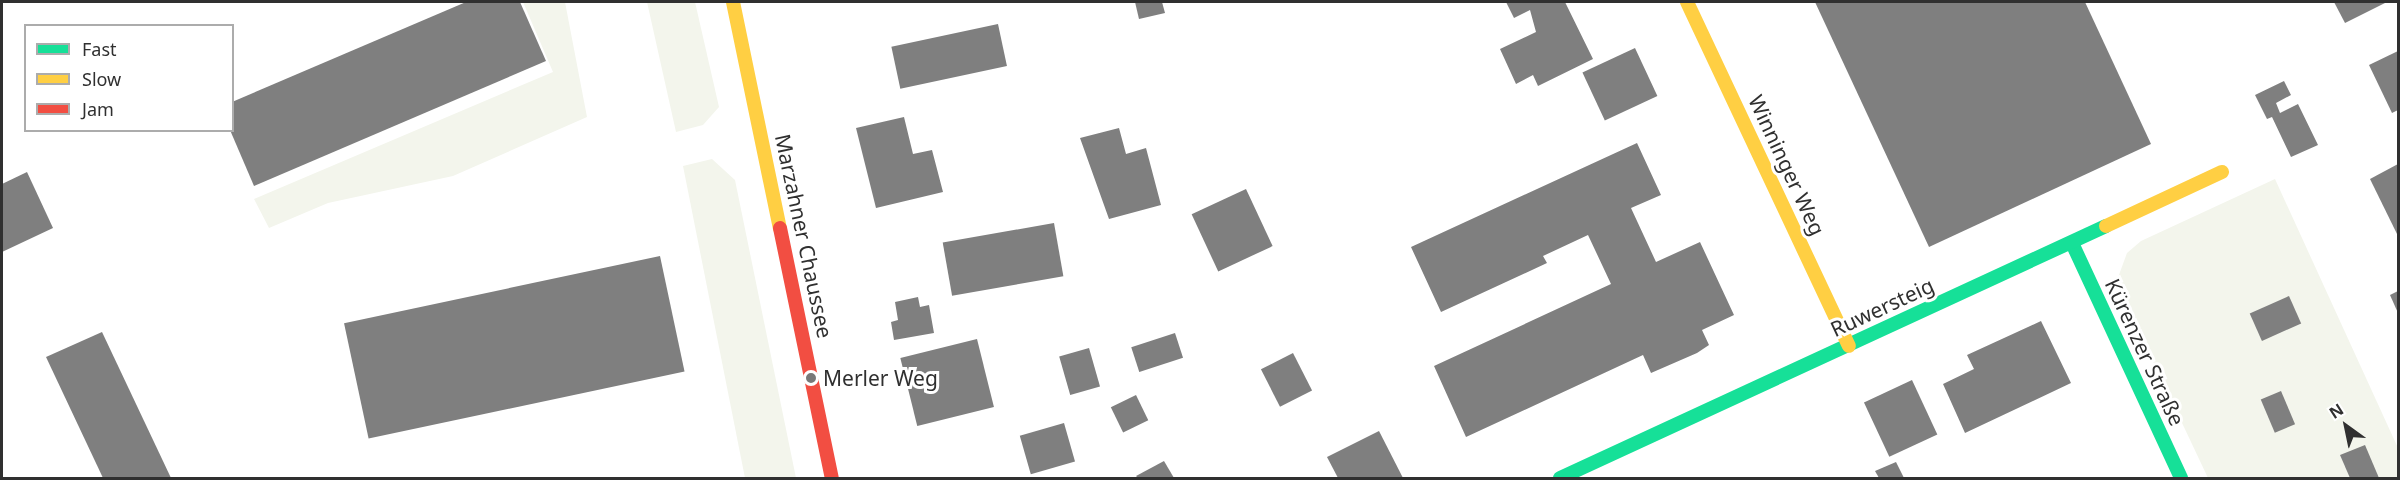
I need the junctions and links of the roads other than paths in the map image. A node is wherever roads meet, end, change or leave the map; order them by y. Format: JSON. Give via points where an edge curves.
{"nodes":[{"id":1,"x":733,"y":2,"type":"edge"},
{"id":2,"x":1687,"y":2,"type":"edge"},
{"id":3,"x":2222,"y":172,"type":"dead end"},
{"id":4,"x":2072,"y":243,"type":"junction"},
{"id":5,"x":1849,"y":346,"type":"junction"},
{"id":6,"x":832,"y":478,"type":"edge"},
{"id":7,"x":1560,"y":478,"type":"edge"},
{"id":8,"x":2181,"y":478,"type":"edge"}],
"edges":[{"from":1,"to":6,"type":"street","name":"Marzahner Chaussee"},
{"from":2,"to":5,"type":"street","name":"Winninger Weg"},
{"from":3,"to":4,"type":"street","name":"Ruwersteig"},
{"from":4,"to":5,"type":"street","name":"Ruwersteig"},
{"from":4,"to":8,"type":"street","name":"Kürenzer Straße"},
{"from":5,"to":7,"type":"street","name":"Ruwersteig"}]}
